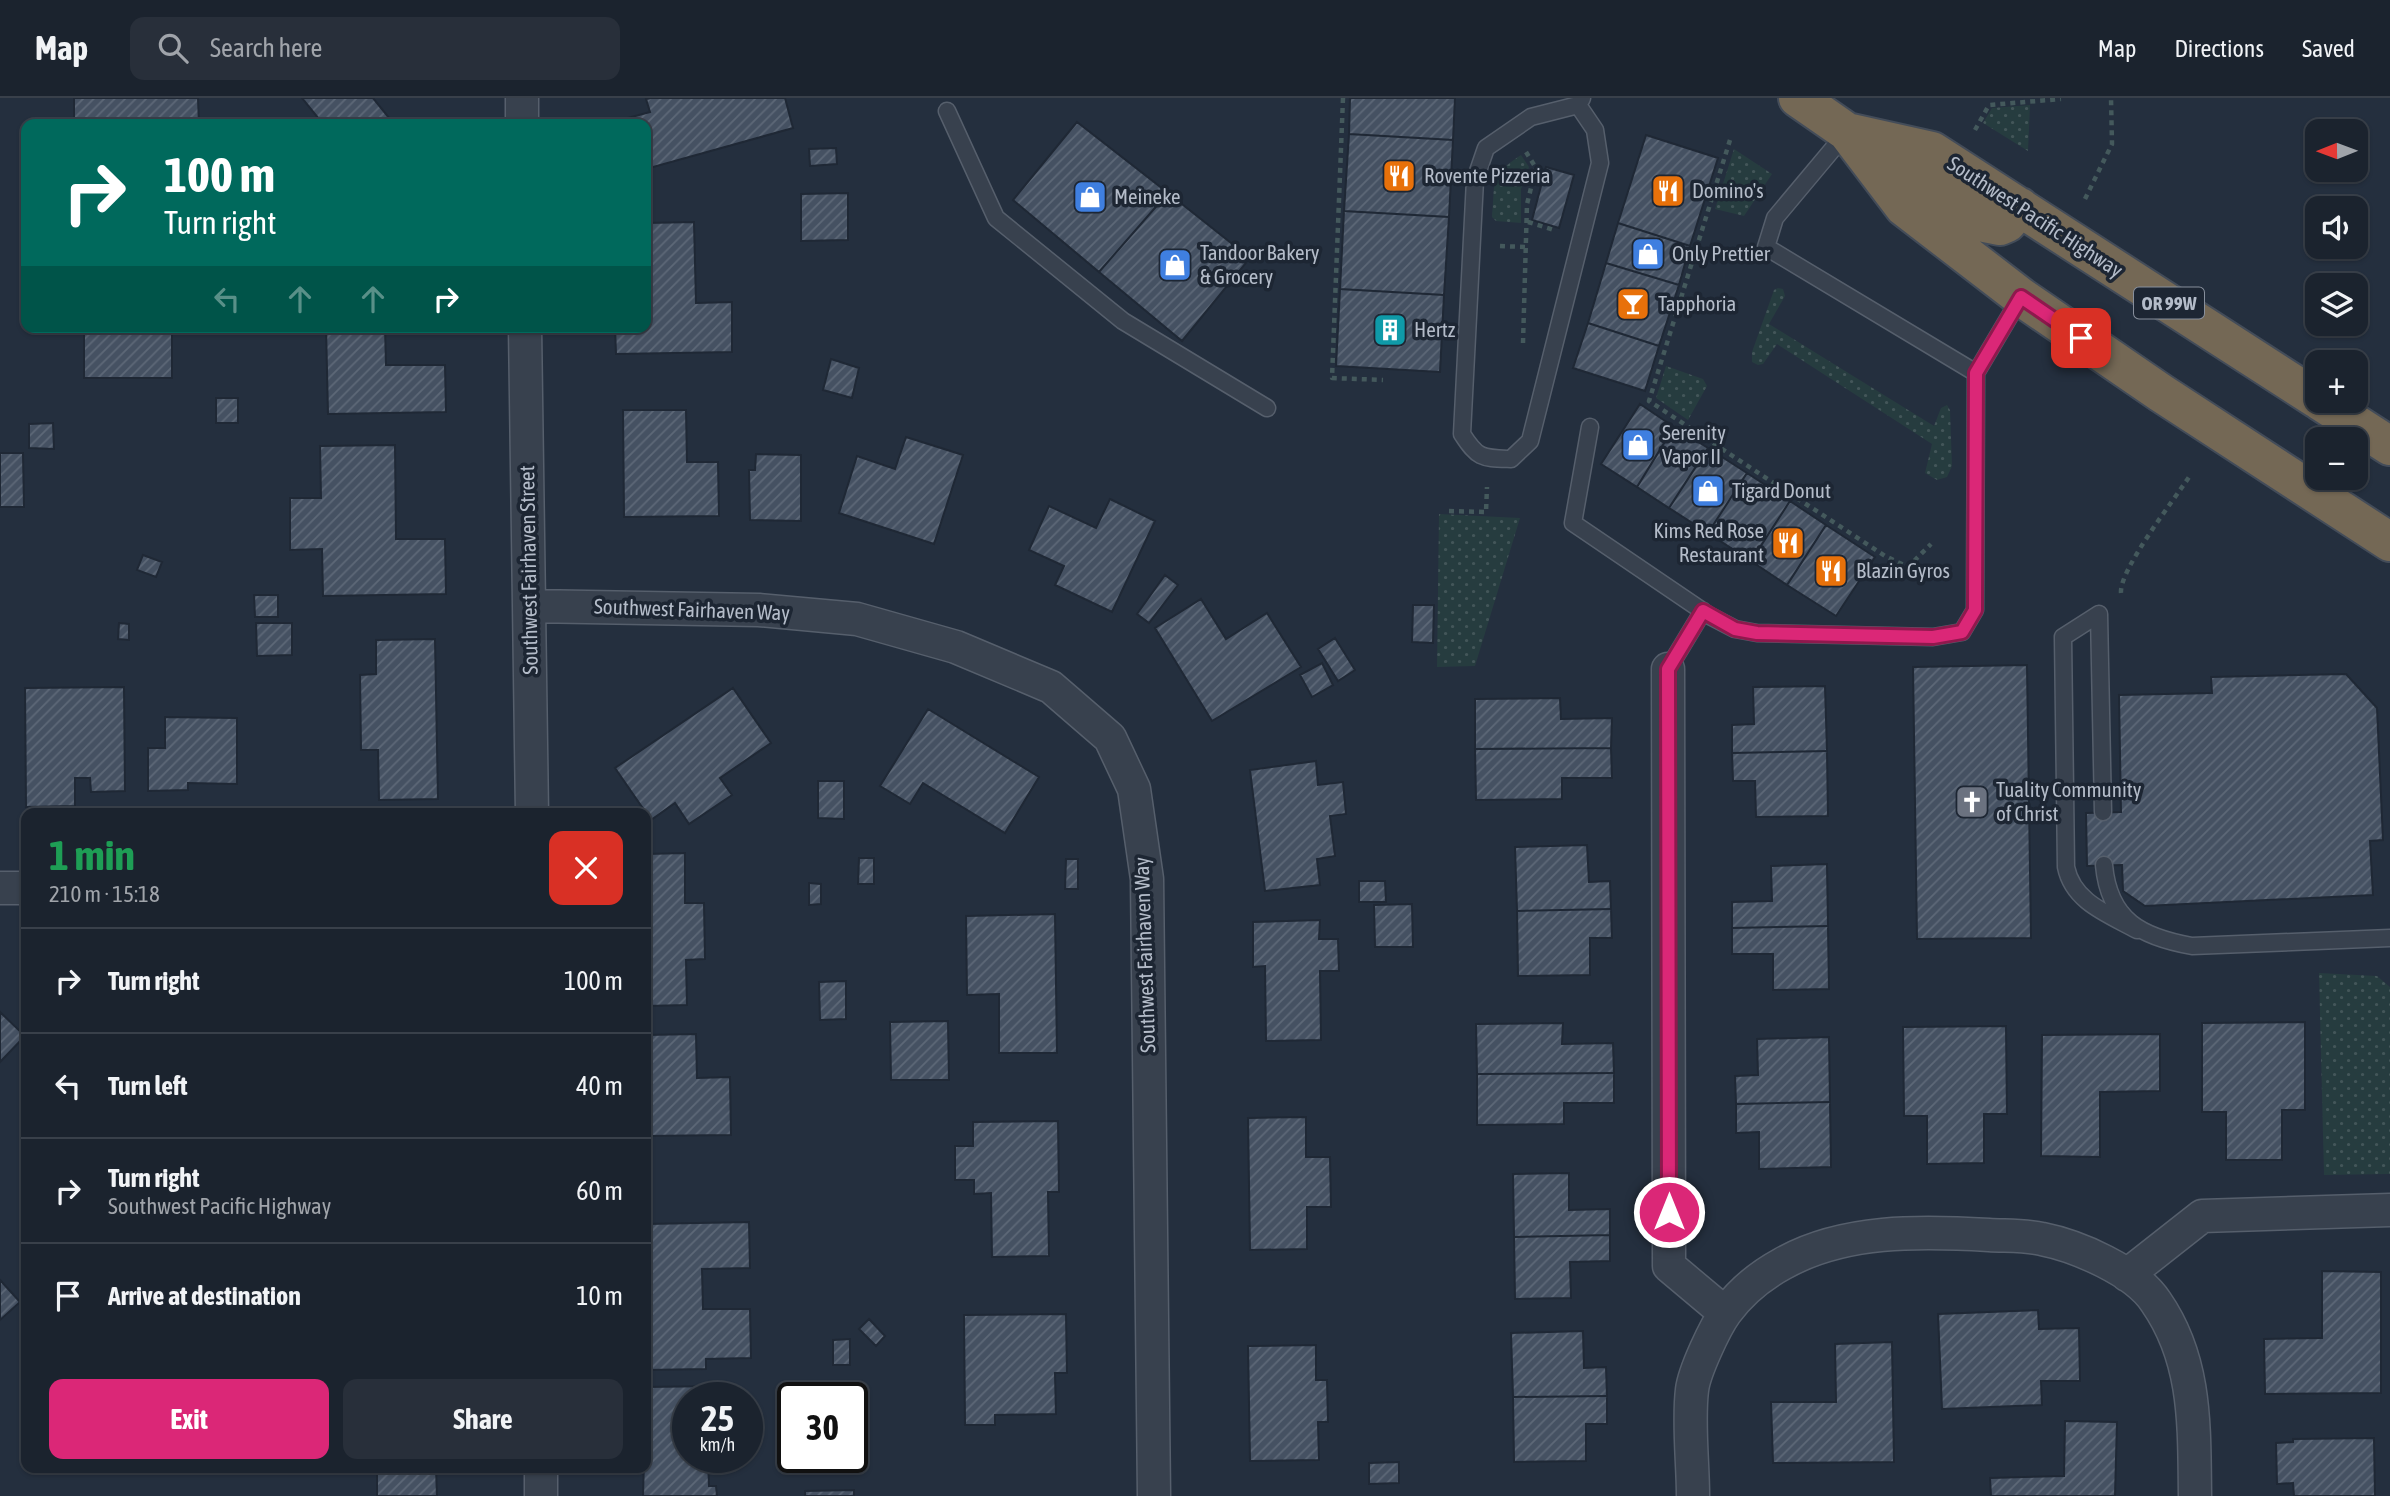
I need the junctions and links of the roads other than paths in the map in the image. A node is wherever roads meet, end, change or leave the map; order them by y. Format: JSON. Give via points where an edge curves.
{"nodes":[{"id":1,"x":522,"y":98,"type":"edge"},
{"id":2,"x":1798,"y":98,"type":"edge"},
{"id":3,"x":1580,"y":101,"type":"edge"},
{"id":4,"x":947,"y":111,"type":"dead end"},
{"id":5,"x":522,"y":119,"type":"edge"},
{"id":6,"x":1847,"y":132,"type":"junction"},
{"id":7,"x":2021,"y":297,"type":"junction"},
{"id":8,"x":525,"y":333,"type":"edge"},
{"id":9,"x":1976,"y":373,"type":"junction"},
{"id":10,"x":2305,"y":392,"type":"edge"},
{"id":11,"x":1267,"y":408,"type":"dead end"},
{"id":12,"x":2338,"y":413,"type":"edge"},
{"id":13,"x":1590,"y":427,"type":"dead end"},
{"id":14,"x":2390,"y":446,"type":"edge"},
{"id":15,"x":2390,"y":542,"type":"edge"},
{"id":16,"x":530,"y":606,"type":"junction"},
{"id":17,"x":1703,"y":611,"type":"junction"},
{"id":18,"x":1668,"y":669,"type":"joint"},
{"id":19,"x":532,"y":808,"type":"edge"},
{"id":20,"x":2104,"y":812,"type":"dead end"},
{"id":21,"x":2104,"y":865,"type":"dead end"},
{"id":22,"x":0,"y":888,"type":"edge"},
{"id":23,"x":21,"y":888,"type":"edge"},
{"id":24,"x":2137,"y":930,"type":"junction"},
{"id":25,"x":2390,"y":938,"type":"edge"},
{"id":26,"x":2390,"y":1210,"type":"edge"},
{"id":27,"x":2127,"y":1275,"type":"junction"},
{"id":28,"x":1725,"y":1313,"type":"junction"},
{"id":29,"x":541,"y":1473,"type":"edge"},
{"id":30,"x":541,"y":1496,"type":"edge"},
{"id":31,"x":1154,"y":1496,"type":"edge"},
{"id":32,"x":1693,"y":1496,"type":"edge"},
{"id":33,"x":2195,"y":1496,"type":"edge"}],
"edges":[{"from":1,"to":5,"type":"street"},
{"from":2,"to":6,"type":"highway"},
{"from":3,"to":3,"type":"lane","via":[[1531,117],[1486,148],[1475,180],[1462,434],[1474,453],[1490,459],[1511,459],[1530,441],[1600,163],[1595,130]]},
{"from":4,"to":11,"type":"lane","via":[[996,218],[1123,321]]},
{"from":6,"to":7,"type":"highway","via":[[1903,207]]},
{"from":6,"to":9,"type":"lane","via":[[1775,218],[1766,247]]},
{"from":6,"to":10,"type":"highway","name":"Southwest Pacific Highway","number":"OR 99W","via":[[1985,223],[2007,223],[2020,207]]},
{"from":7,"to":9,"type":"lane"},
{"from":7,"to":15,"type":"highway"},
{"from":8,"to":16,"type":"street","name":"Southwest Fairhaven Street"},
{"from":9,"to":17,"type":"lane","via":[[1975,610],[1962,632],[1933,637],[1757,633],[1735,629]]},
{"from":12,"to":14,"type":"highway","name":"Southwest Pacific Highway","number":"OR 99W"},
{"from":13,"to":17,"type":"lane","via":[[1573,523]]},
{"from":16,"to":19,"type":"street","name":"Southwest Fairhaven Street"},
{"from":16,"to":31,"type":"street","name":"Southwest Fairhaven Way","via":[[758,610],[857,619],[956,646],[1051,687],[1110,738],[1135,789],[1147,879]]},
{"from":17,"to":18,"type":"lane"},
{"from":18,"to":28,"type":"street","via":[[1669,1266]]},
{"from":20,"to":24,"type":"lane","via":[[2099,614],[2063,637],[2066,867],[2069,881],[2084,900]]},
{"from":21,"to":24,"type":"lane","via":[[2116,905]]},
{"from":22,"to":23,"type":"street"},
{"from":24,"to":25,"type":"lane","via":[[2192,946]]},
{"from":26,"to":27,"type":"street","via":[[2202,1216]]},
{"from":27,"to":28,"type":"street","via":[[2087,1252],[2040,1238],[1922,1233],[1864,1237],[1783,1263],[1751,1285]]},
{"from":27,"to":33,"type":"street","via":[[2155,1300],[2186,1366],[2193,1401]]},
{"from":28,"to":32,"type":"street","via":[[1692,1389]]},
{"from":29,"to":30,"type":"street"}]}
